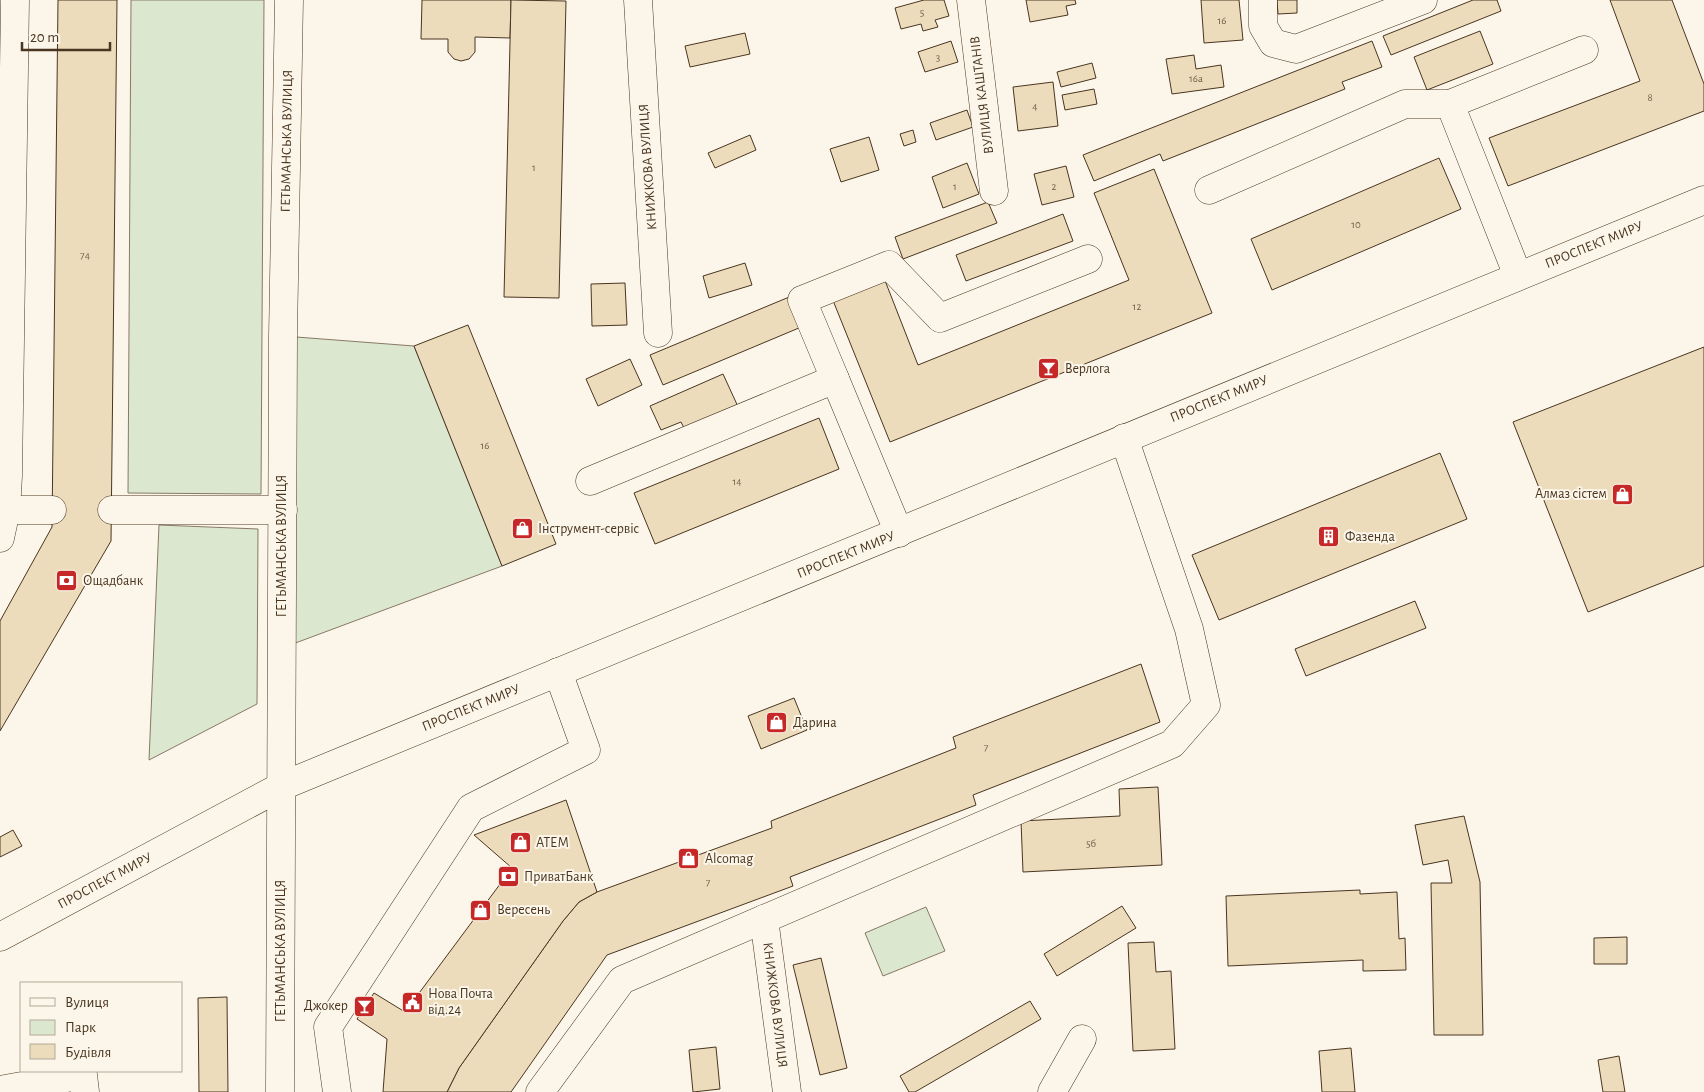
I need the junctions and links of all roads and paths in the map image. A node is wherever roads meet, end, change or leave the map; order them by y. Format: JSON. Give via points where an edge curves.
{"nodes":[{"id":1,"x":15,"y":0,"type":"edge"},
{"id":2,"x":289,"y":0,"type":"edge"},
{"id":3,"x":638,"y":0,"type":"edge"},
{"id":4,"x":971,"y":0,"type":"edge"},
{"id":5,"x":1263,"y":0,"type":"edge"},
{"id":6,"x":1423,"y":0,"type":"edge"},
{"id":7,"x":1584,"y":50,"type":"dead end"},
{"id":8,"x":1450,"y":104,"type":"junction"},
{"id":9,"x":994,"y":190,"type":"dead end"},
{"id":10,"x":1209,"y":190,"type":"dead end"},
{"id":11,"x":1704,"y":200,"type":"edge"},
{"id":12,"x":1088,"y":259,"type":"dead end"},
{"id":13,"x":1518,"y":276,"type":"junction"},
{"id":14,"x":658,"y":334,"type":"dead end"},
{"id":15,"x":835,"y":379,"type":"junction"},
{"id":16,"x":1124,"y":438,"type":"junction"},
{"id":17,"x":590,"y":481,"type":"dead end"},
{"id":18,"x":6,"y":510,"type":"junction"},
{"id":19,"x":52,"y":510,"type":"dead end"},
{"id":20,"x":112,"y":510,"type":"dead end"},
{"id":21,"x":283,"y":510,"type":"junction"},
{"id":22,"x":899,"y":533,"type":"junction"},
{"id":23,"x":0,"y":538,"type":"edge"},
{"id":24,"x":558,"y":672,"type":"junction"},
{"id":25,"x":282,"y":786,"type":"junction"},
{"id":26,"x":764,"y":919,"type":"junction"},
{"id":27,"x":0,"y":937,"type":"edge"},
{"id":28,"x":1082,"y":1039,"type":"dead end"},
{"id":29,"x":0,"y":1090,"type":"edge"},
{"id":30,"x":85,"y":1092,"type":"edge"},
{"id":31,"x":280,"y":1092,"type":"edge"},
{"id":32,"x":338,"y":1092,"type":"edge"},
{"id":33,"x":540,"y":1092,"type":"edge"},
{"id":34,"x":787,"y":1092,"type":"edge"},
{"id":35,"x":1052,"y":1092,"type":"edge"}],
"edges":[{"from":1,"to":18,"type":"street"},
{"from":2,"to":21,"type":"street","name":"ГЕТЬМАНСЬКА ВУЛИЦЯ"},
{"from":3,"to":14,"type":"street","name":"КНИЖКОВА ВУЛИЦЯ"},
{"from":4,"to":9,"type":"street","name":"ВУЛИЦЯ КАШТАНІВ"},
{"from":5,"to":6,"type":"street","via":[[1263,26],[1273,43],[1296,49]]},
{"from":7,"to":8,"type":"street"},
{"from":8,"to":10,"type":"street","via":[[1405,104]]},
{"from":8,"to":13,"type":"street"},
{"from":11,"to":13,"type":"street","name":"ПРОСПЕКТ МИРУ"},
{"from":12,"to":15,"type":"street","via":[[940,318],[889,265],[802,300]]},
{"from":13,"to":16,"type":"street","name":"ПРОСПЕКТ МИРУ"},
{"from":15,"to":17,"type":"street"},
{"from":15,"to":22,"type":"street"},
{"from":16,"to":22,"type":"street","name":"ПРОСПЕКТ МИРУ"},
{"from":16,"to":26,"type":"street","via":[[1189,629],[1206,705],[1172,744]]},
{"from":18,"to":19,"type":"street"},
{"from":18,"to":23,"type":"street"},
{"from":20,"to":21,"type":"street"},
{"from":21,"to":25,"type":"street","name":"ГЕТЬМАНСЬКА ВУЛИЦЯ"},
{"from":22,"to":24,"type":"street","name":"ПРОСПЕКТ МИРУ"},
{"from":24,"to":25,"type":"street","name":"ПРОСПЕКТ МИРУ"},
{"from":24,"to":32,"type":"street","via":[[586,750],[471,808],[328,1027]]},
{"from":25,"to":27,"type":"street","name":"ПРОСПЕКТ МИРУ"},
{"from":25,"to":31,"type":"street","name":"ГЕТЬМАНСЬКА ВУЛИЦЯ"},
{"from":26,"to":33,"type":"street","via":[[622,980]]},
{"from":26,"to":34,"type":"street","name":"КНИЖКОВА ВУЛИЦЯ"},
{"from":28,"to":35,"type":"street"},
{"from":29,"to":30,"type":"street","via":[[83,1075]]}]}
